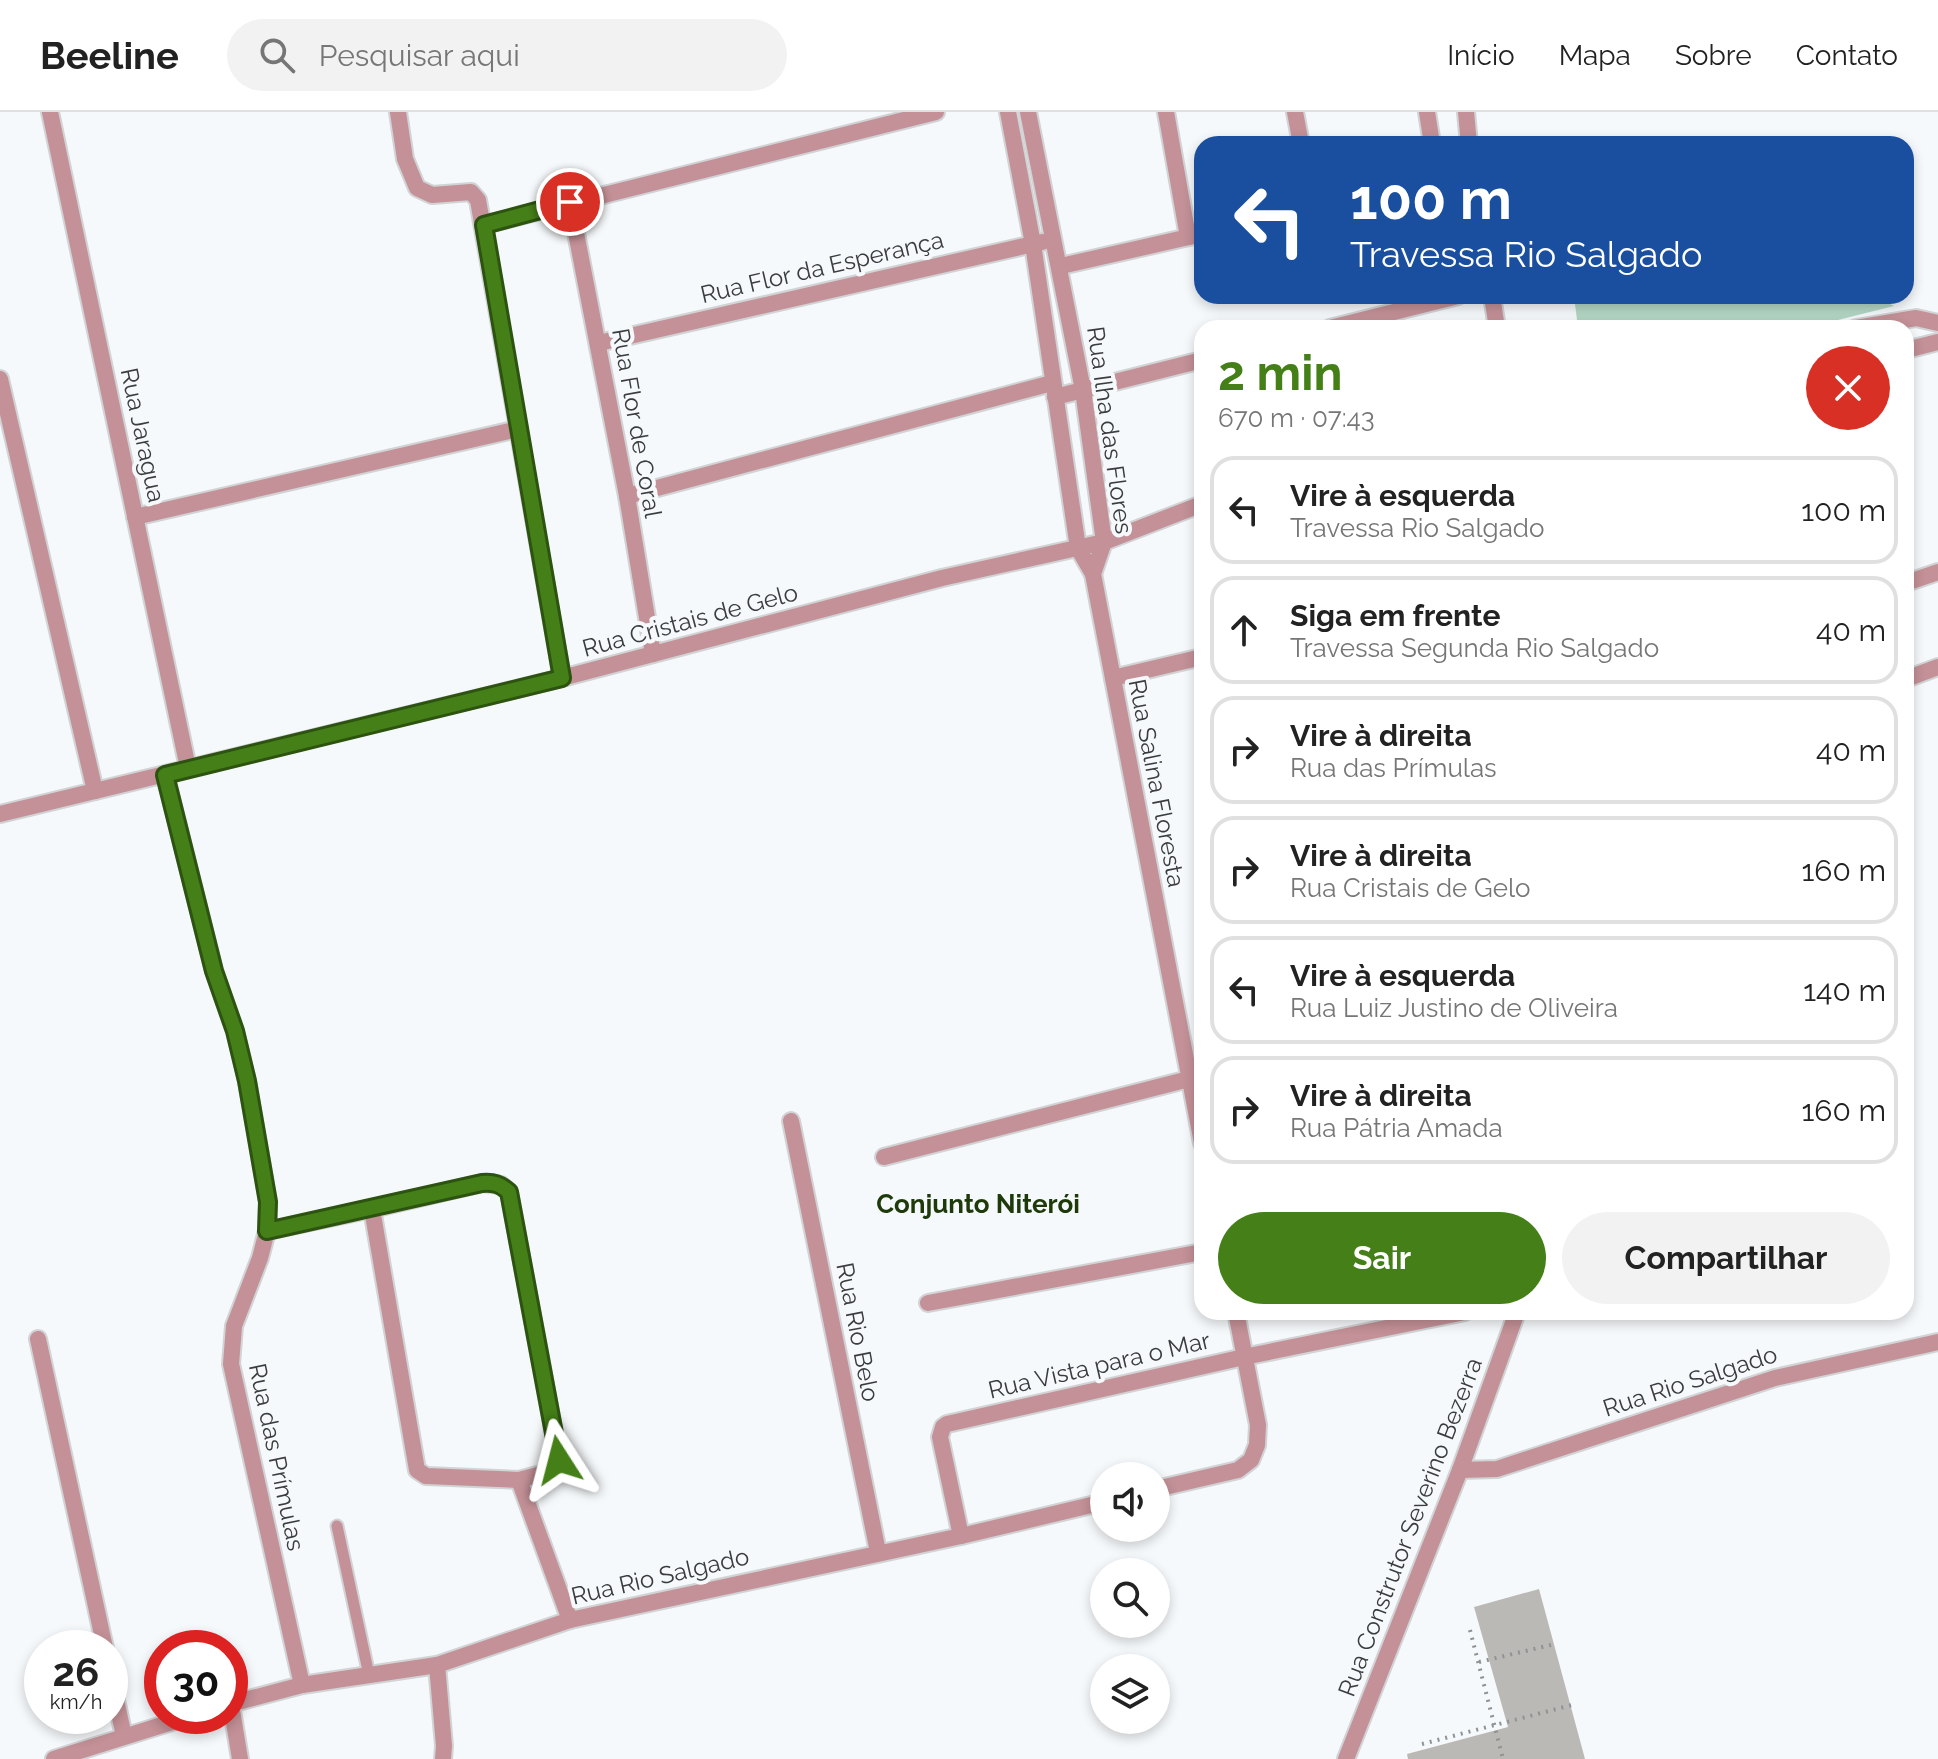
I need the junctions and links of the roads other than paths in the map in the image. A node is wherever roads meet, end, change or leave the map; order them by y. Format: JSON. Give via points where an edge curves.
{"nodes":[{"id":1,"x":50,"y":112,"type":"edge"},
{"id":2,"x":398,"y":112,"type":"edge"},
{"id":3,"x":936,"y":112,"type":"edge"},
{"id":4,"x":1008,"y":112,"type":"edge"},
{"id":5,"x":1028,"y":112,"type":"edge"},
{"id":6,"x":1166,"y":112,"type":"edge"},
{"id":7,"x":1295,"y":112,"type":"edge"},
{"id":8,"x":1427,"y":112,"type":"edge"},
{"id":9,"x":1466,"y":112,"type":"edge"},
{"id":10,"x":1300,"y":136,"type":"edge"},
{"id":11,"x":1431,"y":136,"type":"edge"},
{"id":12,"x":1468,"y":136,"type":"edge"},
{"id":13,"x":570,"y":202,"type":"junction"},
{"id":14,"x":484,"y":225,"type":"junction"},
{"id":15,"x":1194,"y":232,"type":"edge"},
{"id":16,"x":1194,"y":236,"type":"edge"},
{"id":17,"x":1055,"y":239,"type":"junction"},
{"id":18,"x":1033,"y":244,"type":"junction"},
{"id":19,"x":1061,"y":266,"type":"junction"},
{"id":20,"x":1426,"y":304,"type":"edge"},
{"id":21,"x":1362,"y":320,"type":"edge"},
{"id":22,"x":1904,"y":320,"type":"edge"},
{"id":23,"x":1938,"y":323,"type":"edge"},
{"id":24,"x":1938,"y":342,"type":"edge"},
{"id":25,"x":599,"y":343,"type":"junction"},
{"id":26,"x":1914,"y":348,"type":"edge"},
{"id":27,"x":1194,"y":362,"type":"edge"},
{"id":28,"x":0,"y":379,"type":"edge"},
{"id":29,"x":1054,"y":390,"type":"junction"},
{"id":30,"x":1083,"y":390,"type":"junction"},
{"id":31,"x":518,"y":429,"type":"junction"},
{"id":32,"x":627,"y":496,"type":"junction"},
{"id":33,"x":1194,"y":507,"type":"edge"},
{"id":34,"x":135,"y":517,"type":"junction"},
{"id":35,"x":1104,"y":542,"type":"junction"},
{"id":36,"x":1078,"y":548,"type":"junction"},
{"id":37,"x":1938,"y":572,"type":"edge"},
{"id":38,"x":1093,"y":574,"type":"junction"},
{"id":39,"x":1914,"y":580,"type":"edge"},
{"id":40,"x":653,"y":654,"type":"junction"},
{"id":41,"x":1194,"y":659,"type":"edge"},
{"id":42,"x":1938,"y":667,"type":"edge"},
{"id":43,"x":1914,"y":676,"type":"edge"},
{"id":44,"x":562,"y":678,"type":"junction"},
{"id":45,"x":1113,"y":678,"type":"junction"},
{"id":46,"x":188,"y":768,"type":"junction"},
{"id":47,"x":165,"y":775,"type":"junction"},
{"id":48,"x":95,"y":791,"type":"junction"},
{"id":49,"x":0,"y":814,"type":"edge"},
{"id":50,"x":1189,"y":1079,"type":"junction"},
{"id":51,"x":1194,"y":1104,"type":"edge"},
{"id":52,"x":791,"y":1121,"type":"dead end"},
{"id":53,"x":884,"y":1157,"type":"dead end"},
{"id":54,"x":372,"y":1209,"type":"junction"},
{"id":55,"x":267,"y":1231,"type":"junction"},
{"id":56,"x":1194,"y":1253,"type":"edge"},
{"id":57,"x":928,"y":1303,"type":"dead end"},
{"id":58,"x":1237,"y":1320,"type":"edge"},
{"id":59,"x":1426,"y":1320,"type":"edge"},
{"id":60,"x":1514,"y":1320,"type":"edge"},
{"id":61,"x":38,"y":1339,"type":"dead end"},
{"id":62,"x":1938,"y":1342,"type":"edge"},
{"id":63,"x":1244,"y":1357,"type":"junction"},
{"id":64,"x":1460,"y":1470,"type":"junction"},
{"id":65,"x":519,"y":1480,"type":"junction"},
{"id":66,"x":1170,"y":1486,"type":"edge"},
{"id":67,"x":1090,"y":1505,"type":"edge"},
{"id":68,"x":337,"y":1526,"type":"dead end"},
{"id":69,"x":961,"y":1536,"type":"junction"},
{"id":70,"x":878,"y":1552,"type":"junction"},
{"id":71,"x":570,"y":1620,"type":"junction"},
{"id":72,"x":101,"y":1630,"type":"edge"},
{"id":73,"x":437,"y":1665,"type":"junction"},
{"id":74,"x":369,"y":1675,"type":"junction"},
{"id":75,"x":302,"y":1685,"type":"junction"},
{"id":76,"x":248,"y":1699,"type":"edge"},
{"id":77,"x":144,"y":1730,"type":"edge"},
{"id":78,"x":236,"y":1734,"type":"edge"},
{"id":79,"x":124,"y":1736,"type":"joint"},
{"id":80,"x":54,"y":1759,"type":"edge"},
{"id":81,"x":240,"y":1759,"type":"edge"},
{"id":82,"x":443,"y":1759,"type":"edge"},
{"id":83,"x":1346,"y":1759,"type":"edge"}],
"edges":[{"from":1,"to":34,"type":"street","name":"Rua Jaragua"},
{"from":2,"to":14,"type":"street","via":[[405,159],[417,188],[432,195],[471,192]]},
{"from":3,"to":13,"type":"street"},
{"from":4,"to":18,"type":"street","name":"Rua Ilha das Flores"},
{"from":5,"to":17,"type":"street","name":"Rua Ilha das Flores"},
{"from":6,"to":15,"type":"street"},
{"from":7,"to":10,"type":"street"},
{"from":8,"to":11,"type":"street"},
{"from":9,"to":12,"type":"street"},
{"from":13,"to":14,"type":"street"},
{"from":13,"to":25,"type":"street","name":"Rua Flor de Coral"},
{"from":14,"to":31,"type":"street"},
{"from":16,"to":19,"type":"street"},
{"from":17,"to":18,"type":"street","name":"Rua Flor da Esperança"},
{"from":17,"to":19,"type":"street","name":"Rua Ilha das Flores"},
{"from":18,"to":25,"type":"street","name":"Rua Flor da Esperança"},
{"from":18,"to":29,"type":"street","name":"Rua Ilha das Flores"},
{"from":19,"to":30,"type":"street","name":"Rua Ilha das Flores"},
{"from":20,"to":21,"type":"street"},
{"from":22,"to":23,"type":"street"},
{"from":24,"to":26,"type":"street"},
{"from":25,"to":32,"type":"street","name":"Rua Flor de Coral"},
{"from":27,"to":30,"type":"street"},
{"from":28,"to":48,"type":"street"},
{"from":29,"to":30,"type":"street"},
{"from":29,"to":32,"type":"street"},
{"from":29,"to":36,"type":"street","name":"Rua Ilha das Flores"},
{"from":30,"to":35,"type":"street","name":"Rua Ilha das Flores"},
{"from":31,"to":34,"type":"street"},
{"from":31,"to":44,"type":"street"},
{"from":32,"to":40,"type":"street","name":"Rua Flor de Coral"},
{"from":33,"to":35,"type":"street","name":"Rua Cristais de Gelo"},
{"from":34,"to":46,"type":"street","name":"Rua Jaragua"},
{"from":35,"to":36,"type":"street","name":"Rua Cristais de Gelo"},
{"from":35,"to":38,"type":"street","name":"Rua Ilha das Flores"},
{"from":36,"to":38,"type":"street","name":"Rua Ilha das Flores"},
{"from":36,"to":40,"type":"street","name":"Rua Cristais de Gelo"},
{"from":37,"to":39,"type":"street"},
{"from":38,"to":45,"type":"street","name":"Rua Salina Floresta"},
{"from":40,"to":44,"type":"street","name":"Rua Cristais de Gelo"},
{"from":41,"to":45,"type":"street"},
{"from":42,"to":43,"type":"street"},
{"from":44,"to":46,"type":"street","name":"Rua Cristais de Gelo"},
{"from":45,"to":50,"type":"street","name":"Rua Salina Floresta"},
{"from":46,"to":47,"type":"street","name":"Rua Cristais de Gelo"},
{"from":47,"to":48,"type":"street","name":"Rua Cristais de Gelo"},
{"from":47,"to":55,"type":"street","name":"Rua das Prímulas","via":[[247,1081],[268,1202]]},
{"from":48,"to":49,"type":"street","name":"Rua Cristais de Gelo"},
{"from":50,"to":51,"type":"street","name":"Rua Salina Floresta"},
{"from":50,"to":53,"type":"street"},
{"from":52,"to":70,"type":"street","name":"Rua Rio Belo"},
{"from":54,"to":55,"type":"street"},
{"from":54,"to":65,"type":"street","via":[[417,1470],[426,1476]]},
{"from":54,"to":65,"type":"street","via":[[482,1183],[501,1185],[509,1192],[559,1460],[549,1472]]},
{"from":55,"to":75,"type":"street","name":"Rua das Prímulas","via":[[234,1326],[231,1364]]},
{"from":56,"to":57,"type":"street"},
{"from":58,"to":63,"type":"street"},
{"from":59,"to":63,"type":"street","name":"Rua Vista para o Mar"},
{"from":60,"to":64,"type":"street","name":"Rua Construtor Severino Bezerra"},
{"from":61,"to":72,"type":"street"},
{"from":62,"to":64,"type":"street","name":"Rua Rio Salgado","via":[[1775,1378],[1497,1469]]},
{"from":63,"to":66,"type":"street","via":[[1258,1425],[1251,1460],[1238,1470]]},
{"from":63,"to":69,"type":"street","name":"Rua Vista para o Mar","via":[[947,1424],[940,1437]]},
{"from":64,"to":83,"type":"street","name":"Rua Construtor Severino Bezerra"},
{"from":65,"to":71,"type":"street"},
{"from":67,"to":69,"type":"street","name":"Rua Rio Salgado"},
{"from":68,"to":74,"type":"lane"},
{"from":69,"to":70,"type":"street","name":"Rua Rio Salgado"},
{"from":70,"to":71,"type":"street","name":"Rua Rio Salgado"},
{"from":71,"to":73,"type":"street","name":"Rua Rio Salgado"},
{"from":73,"to":74,"type":"street","name":"Rua Rio Salgado"},
{"from":73,"to":82,"type":"street"},
{"from":74,"to":75,"type":"street","name":"Rua Rio Salgado"},
{"from":75,"to":76,"type":"street","name":"Rua Rio Salgado"},
{"from":77,"to":79,"type":"street"},
{"from":78,"to":81,"type":"street"},
{"from":79,"to":80,"type":"street"}]}
